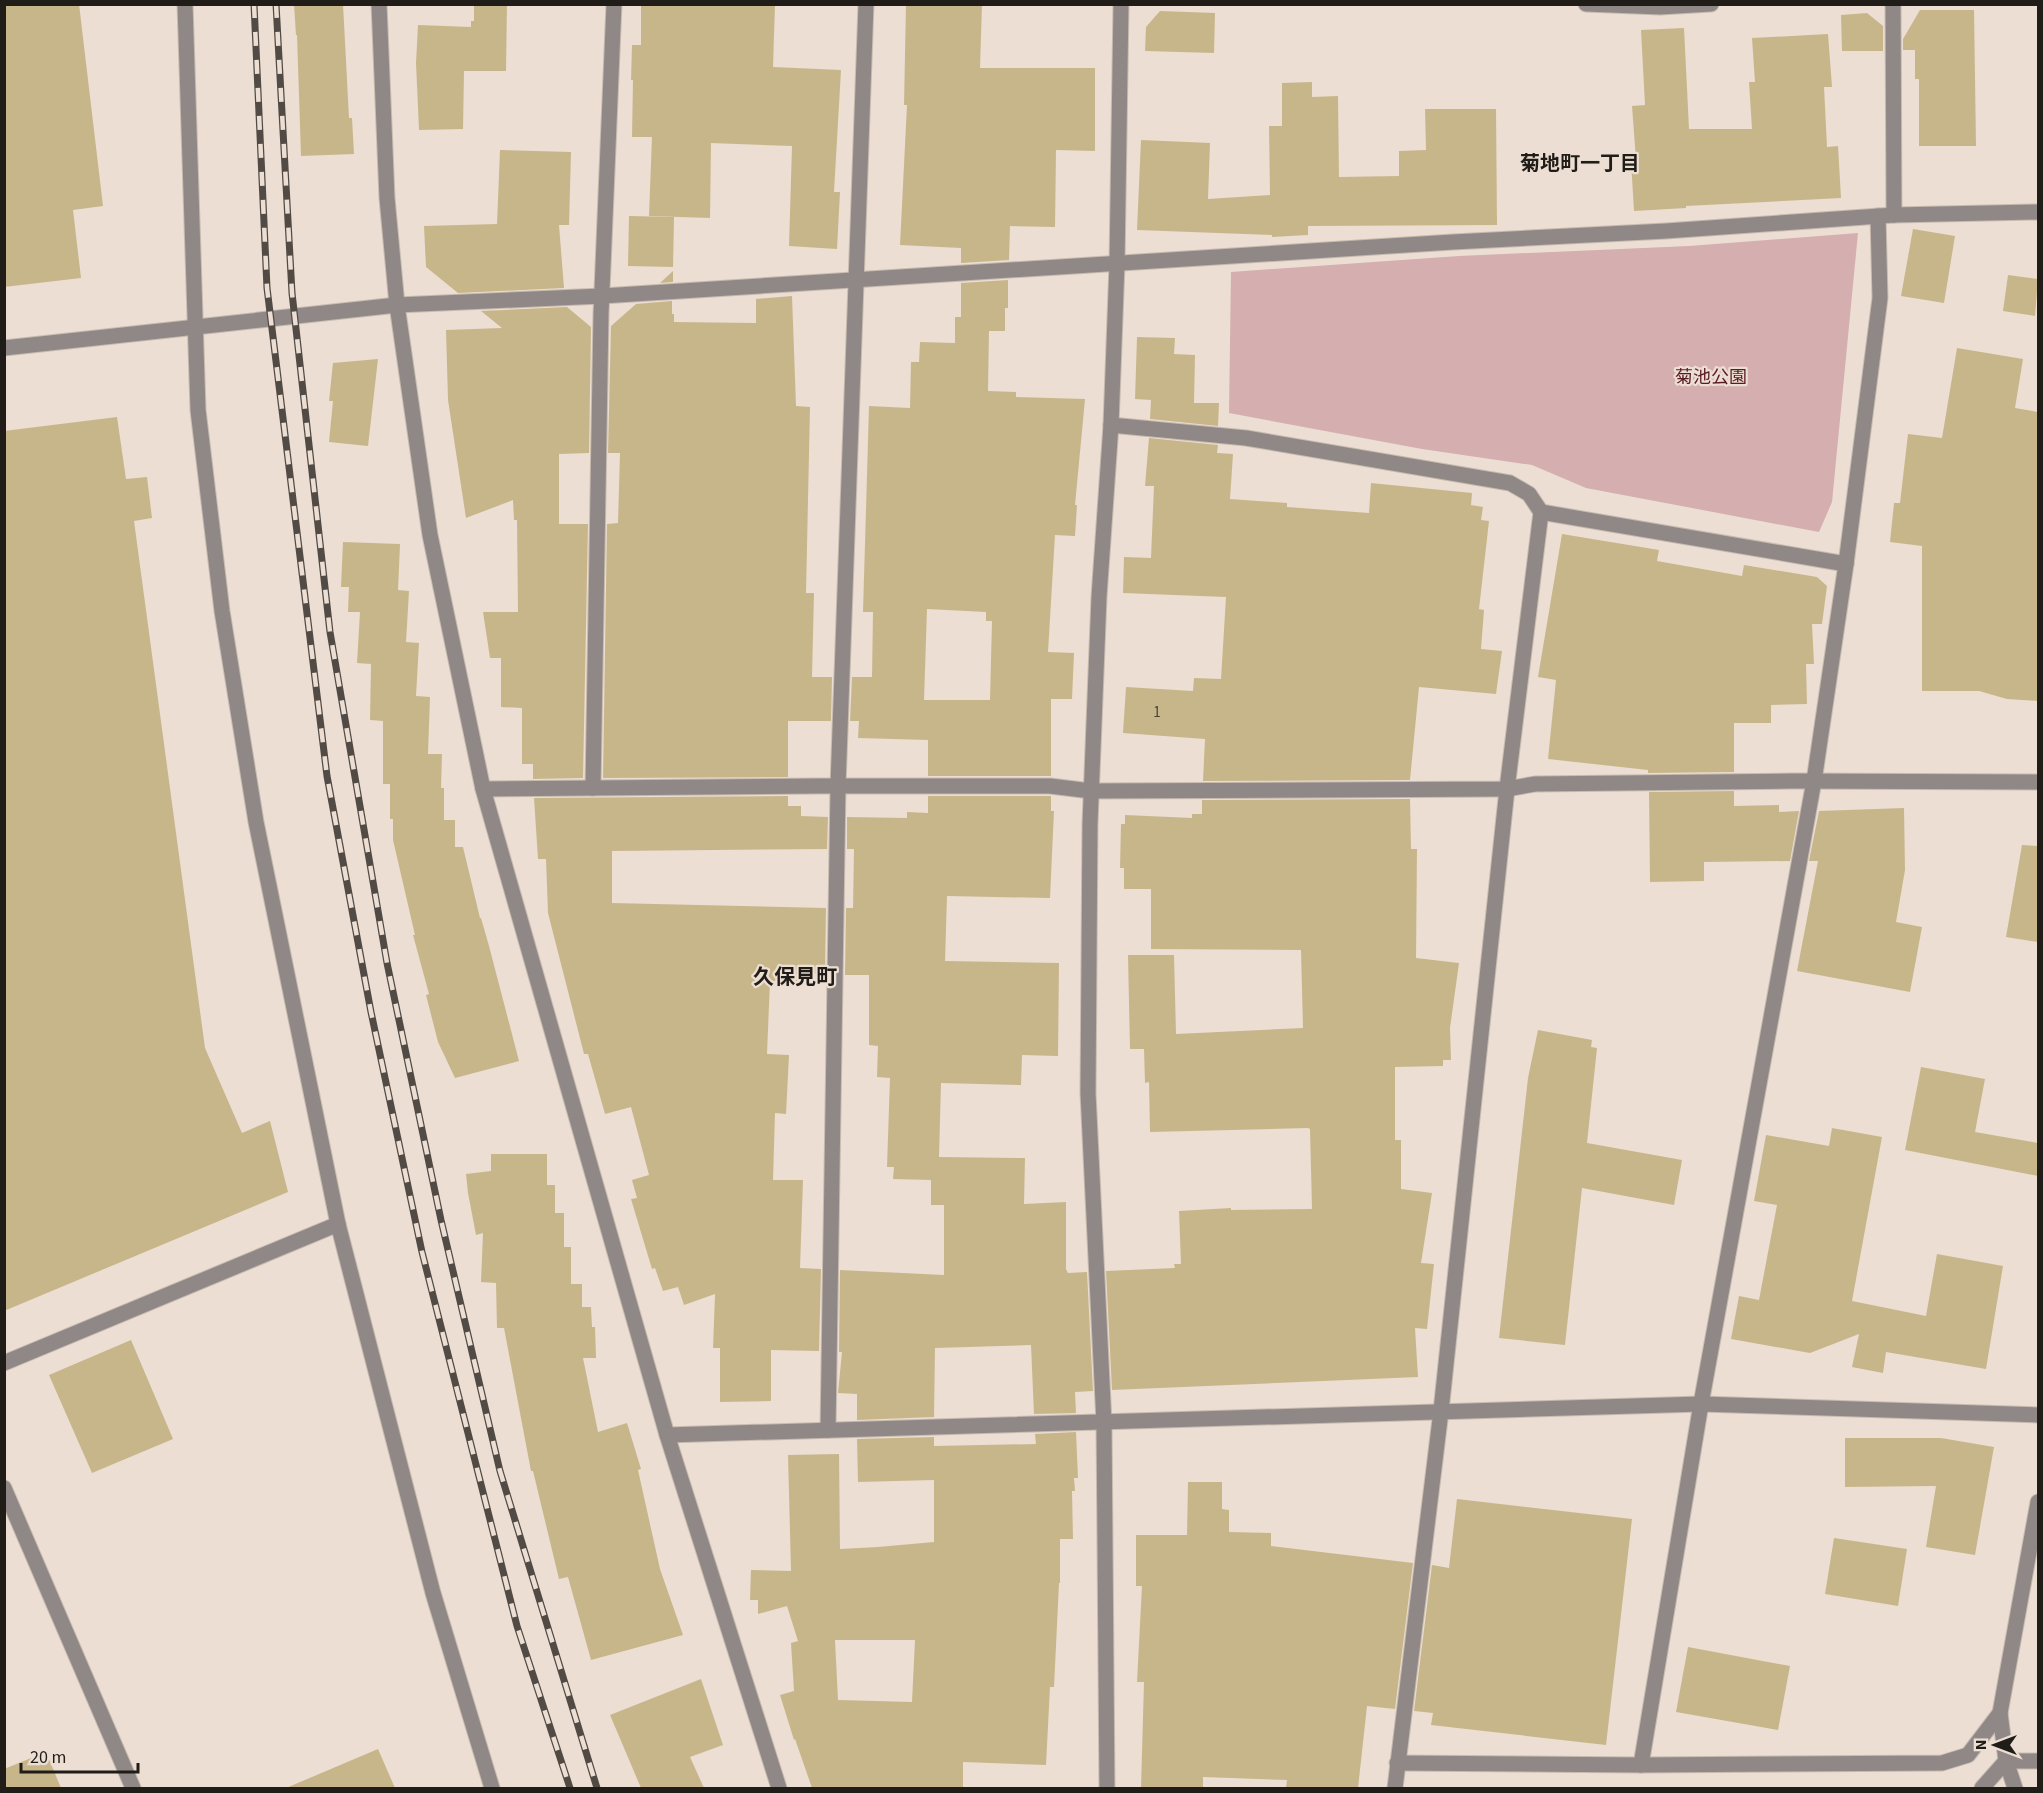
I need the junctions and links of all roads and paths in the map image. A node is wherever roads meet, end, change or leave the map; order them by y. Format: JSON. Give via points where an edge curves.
{"nodes":[{"id":1,"x":185,"y":4,"type":"edge"},
{"id":2,"x":379,"y":4,"type":"edge"},
{"id":3,"x":614,"y":4,"type":"edge"},
{"id":4,"x":866,"y":4,"type":"edge"},
{"id":5,"x":1121,"y":4,"type":"edge"},
{"id":6,"x":1586,"y":4,"type":"edge"},
{"id":7,"x":1711,"y":4,"type":"edge"},
{"id":8,"x":1893,"y":4,"type":"edge"},
{"id":9,"x":2038,"y":212,"type":"edge"},
{"id":10,"x":1894,"y":215,"type":"junction"},
{"id":11,"x":1878,"y":216,"type":"junction"},
{"id":12,"x":1117,"y":264,"type":"junction"},
{"id":13,"x":855,"y":280,"type":"junction"},
{"id":14,"x":602,"y":296,"type":"junction"},
{"id":15,"x":397,"y":305,"type":"junction"},
{"id":16,"x":196,"y":327,"type":"junction"},
{"id":17,"x":4,"y":348,"type":"edge"},
{"id":18,"x":1111,"y":425,"type":"junction"},
{"id":19,"x":1541,"y":512,"type":"junction"},
{"id":20,"x":1846,"y":564,"type":"junction"},
{"id":21,"x":1814,"y":781,"type":"junction"},
{"id":22,"x":2038,"y":782,"type":"edge"},
{"id":23,"x":838,"y":786,"type":"junction"},
{"id":24,"x":593,"y":788,"type":"junction"},
{"id":25,"x":483,"y":789,"type":"junction"},
{"id":26,"x":1507,"y":789,"type":"junction"},
{"id":27,"x":1091,"y":791,"type":"junction"},
{"id":28,"x":338,"y":1224,"type":"junction"},
{"id":29,"x":4,"y":1363,"type":"edge"},
{"id":30,"x":1701,"y":1404,"type":"junction"},
{"id":31,"x":1440,"y":1411,"type":"junction"},
{"id":32,"x":2038,"y":1414,"type":"edge"},
{"id":33,"x":1104,"y":1423,"type":"junction"},
{"id":34,"x":828,"y":1430,"type":"junction"},
{"id":35,"x":667,"y":1435,"type":"junction"},
{"id":36,"x":4,"y":1488,"type":"edge"},
{"id":37,"x":2038,"y":1502,"type":"edge"},
{"id":38,"x":2000,"y":1713,"type":"junction"},
{"id":39,"x":2006,"y":1761,"type":"junction"},
{"id":40,"x":2038,"y":1761,"type":"edge"},
{"id":41,"x":1397,"y":1763,"type":"junction"},
{"id":42,"x":1641,"y":1765,"type":"junction"},
{"id":43,"x":133,"y":1788,"type":"edge"},
{"id":44,"x":492,"y":1788,"type":"edge"},
{"id":45,"x":779,"y":1788,"type":"edge"},
{"id":46,"x":1107,"y":1788,"type":"edge"},
{"id":47,"x":1395,"y":1788,"type":"edge"},
{"id":48,"x":1982,"y":1788,"type":"edge"},
{"id":49,"x":2015,"y":1788,"type":"edge"}],
"edges":[{"from":1,"to":16,"type":"street"},
{"from":2,"to":15,"type":"street","via":[[387,198]]},
{"from":3,"to":14,"type":"street"},
{"from":4,"to":13,"type":"street"},
{"from":5,"to":12,"type":"street"},
{"from":6,"to":7,"type":"street"},
{"from":8,"to":10,"type":"street"},
{"from":9,"to":10,"type":"street"},
{"from":10,"to":11,"type":"street"},
{"from":11,"to":12,"type":"street"},
{"from":11,"to":20,"type":"street","via":[[1880,298]]},
{"from":12,"to":13,"type":"street"},
{"from":12,"to":18,"type":"street"},
{"from":13,"to":14,"type":"street"},
{"from":13,"to":23,"type":"street"},
{"from":14,"to":15,"type":"street"},
{"from":14,"to":24,"type":"street"},
{"from":15,"to":16,"type":"street"},
{"from":15,"to":25,"type":"street","via":[[430,535]]},
{"from":16,"to":17,"type":"street"},
{"from":16,"to":28,"type":"street","via":[[198,410],[222,611],[258,833]]},
{"from":18,"to":19,"type":"street","via":[[1246,438],[1510,483],[1529,494]]},
{"from":18,"to":27,"type":"street"},
{"from":19,"to":20,"type":"street"},
{"from":19,"to":26,"type":"street"},
{"from":20,"to":21,"type":"street"},
{"from":21,"to":22,"type":"street"},
{"from":21,"to":26,"type":"street","via":[[1535,784]]},
{"from":21,"to":30,"type":"street"},
{"from":23,"to":24,"type":"street"},
{"from":23,"to":27,"type":"street","via":[[1050,786]]},
{"from":23,"to":34,"type":"street"},
{"from":24,"to":25,"type":"street"},
{"from":25,"to":35,"type":"street"},
{"from":26,"to":27,"type":"street"},
{"from":26,"to":31,"type":"street"},
{"from":27,"to":33,"type":"street","via":[[1088,1093]]},
{"from":28,"to":29,"type":"street"},
{"from":28,"to":44,"type":"street","via":[[433,1593]]},
{"from":30,"to":31,"type":"street"},
{"from":30,"to":32,"type":"street"},
{"from":30,"to":42,"type":"street"},
{"from":31,"to":33,"type":"street"},
{"from":31,"to":41,"type":"street"},
{"from":33,"to":34,"type":"street"},
{"from":33,"to":46,"type":"street"},
{"from":34,"to":35,"type":"street"},
{"from":35,"to":45,"type":"street"},
{"from":36,"to":43,"type":"street"},
{"from":37,"to":38,"type":"street"},
{"from":38,"to":39,"type":"street"},
{"from":38,"to":42,"type":"street","via":[[1968,1755],[1942,1763]]},
{"from":39,"to":40,"type":"street"},
{"from":39,"to":48,"type":"street"},
{"from":39,"to":49,"type":"street"},
{"from":41,"to":42,"type":"street"},
{"from":41,"to":47,"type":"street"}]}
